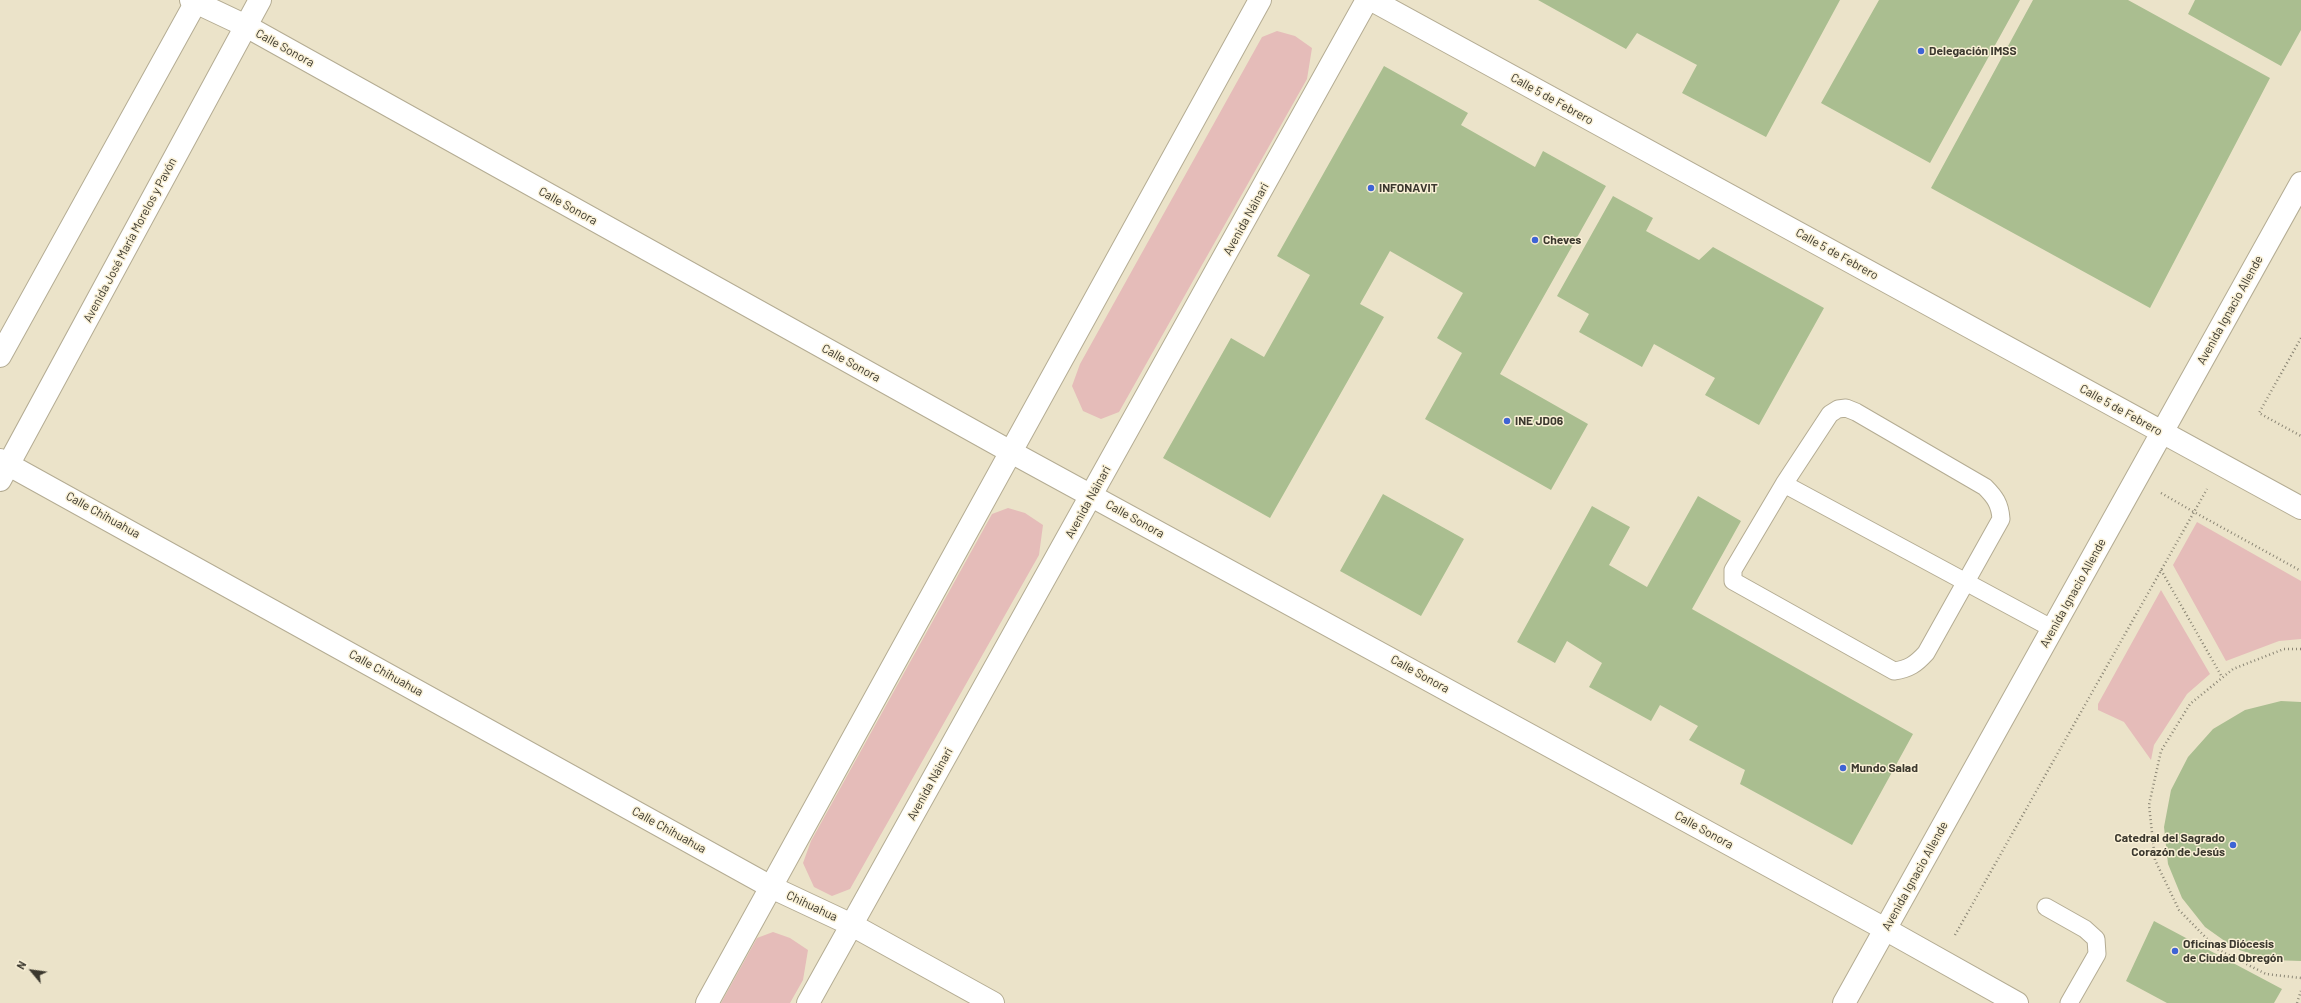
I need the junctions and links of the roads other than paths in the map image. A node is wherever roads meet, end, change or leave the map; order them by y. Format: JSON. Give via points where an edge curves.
{"nodes":[{"id":1,"x":260,"y":0,"type":"edge"},
{"id":2,"x":1260,"y":0,"type":"edge"},
{"id":3,"x":1367,"y":0,"type":"edge"},
{"id":4,"x":1372,"y":0,"type":"edge"},
{"id":5,"x":195,"y":1,"type":"edge"},
{"id":6,"x":246,"y":26,"type":"junction"},
{"id":7,"x":2301,"y":183,"type":"edge"},
{"id":8,"x":0,"y":356,"type":"edge"},
{"id":9,"x":2162,"y":432,"type":"junction"},
{"id":10,"x":1011,"y":452,"type":"junction"},
{"id":11,"x":3,"y":468,"type":"edge"},
{"id":12,"x":1784,"y":484,"type":"junction"},
{"id":13,"x":1092,"y":495,"type":"junction"},
{"id":14,"x":2301,"y":508,"type":"edge"},
{"id":15,"x":1966,"y":582,"type":"junction"},
{"id":16,"x":2053,"y":628,"type":"junction"},
{"id":17,"x":772,"y":886,"type":"junction"},
{"id":18,"x":2046,"y":907,"type":"dead end"},
{"id":19,"x":852,"y":925,"type":"junction"},
{"id":20,"x":1885,"y":929,"type":"junction"},
{"id":21,"x":707,"y":1003,"type":"edge"},
{"id":22,"x":808,"y":1003,"type":"edge"},
{"id":23,"x":993,"y":1003,"type":"edge"},
{"id":24,"x":1844,"y":1003,"type":"edge"},
{"id":25,"x":2017,"y":1003,"type":"edge"},
{"id":26,"x":2069,"y":1003,"type":"edge"}],
"edges":[{"from":1,"to":6,"type":"main road","name":"Avenida José María Morelos y Pavón"},
{"from":2,"to":10,"type":"main road"},
{"from":3,"to":13,"type":"main road","name":"Avenida Náinari"},
{"from":4,"to":9,"type":"main road","name":"Calle 5 de Febrero"},
{"from":5,"to":6,"type":"main road","name":"Calle Sonora"},
{"from":5,"to":8,"type":"main road"},
{"from":6,"to":10,"type":"main road","name":"Calle Sonora"},
{"from":6,"to":11,"type":"main road","name":"Avenida José María Morelos y Pavón"},
{"from":7,"to":9,"type":"main road","name":"Avenida Ignacio Allende"},
{"from":9,"to":14,"type":"main road","name":"Calle 5 de Febrero"},
{"from":9,"to":16,"type":"main road","name":"Avenida Ignacio Allende"},
{"from":10,"to":13,"type":"main road","name":"Calle Sonora"},
{"from":10,"to":17,"type":"main road"},
{"from":11,"to":17,"type":"main road","name":"Calle Chihuahua"},
{"from":12,"to":15,"type":"lane"},
{"from":12,"to":15,"type":"lane","via":[[1830,414],[1846,408],[1856,412],[1985,487],[1995,498],[2000,506],[2001,519]]},
{"from":12,"to":15,"type":"lane","via":[[1734,570],[1733,582],[1894,671],[1905,670],[1914,665],[1926,653]]},
{"from":13,"to":19,"type":"main road","name":"Avenida Náinari"},
{"from":13,"to":20,"type":"main road","name":"Calle Sonora"},
{"from":15,"to":16,"type":"lane"},
{"from":16,"to":20,"type":"main road","name":"Avenida Ignacio Allende"},
{"from":17,"to":19,"type":"main road","name":"Chihuahua"},
{"from":17,"to":21,"type":"main road"},
{"from":18,"to":26,"type":"lane","via":[[2084,928],[2096,939],[2096,954]]},
{"from":19,"to":22,"type":"main road","name":"Avenida Náinari"},
{"from":19,"to":23,"type":"main road"},
{"from":20,"to":24,"type":"main road","name":"Avenida Ignacio Allende"},
{"from":20,"to":25,"type":"main road","name":"Calle Sonora"}]}
